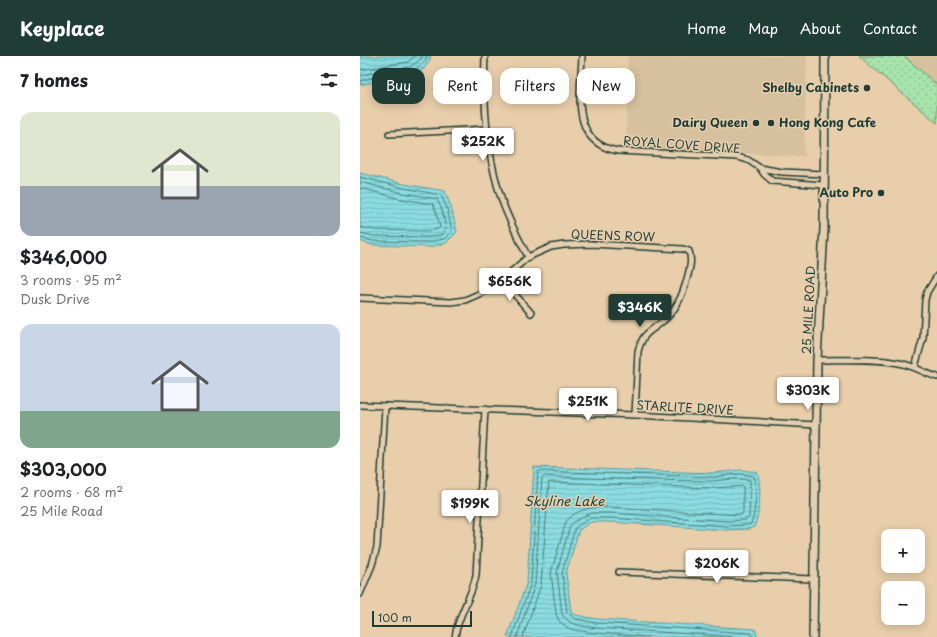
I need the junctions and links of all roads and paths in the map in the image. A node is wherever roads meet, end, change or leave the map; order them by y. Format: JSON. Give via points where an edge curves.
{"nodes":[{"id":1,"x":485,"y":56,"type":"edge"},
{"id":2,"x":582,"y":56,"type":"edge"},
{"id":3,"x":825,"y":56,"type":"edge"},
{"id":4,"x":486,"y":129,"type":"junction"},
{"id":5,"x":389,"y":134,"type":"dead end"},
{"id":6,"x":760,"y":168,"type":"junction"},
{"id":7,"x":824,"y":174,"type":"junction"},
{"id":8,"x":823,"y":185,"type":"junction"},
{"id":9,"x":528,"y":257,"type":"junction"},
{"id":10,"x":937,"y":276,"type":"edge"},
{"id":11,"x":502,"y":280,"type":"junction"},
{"id":12,"x":360,"y":298,"type":"edge"},
{"id":13,"x":531,"y":313,"type":"dead end"},
{"id":14,"x":817,"y":360,"type":"junction"},
{"id":15,"x":915,"y":367,"type":"junction"},
{"id":16,"x":937,"y":377,"type":"edge"},
{"id":17,"x":360,"y":405,"type":"edge"},
{"id":18,"x":385,"y":406,"type":"junction"},
{"id":19,"x":485,"y":409,"type":"junction"},
{"id":20,"x":634,"y":415,"type":"junction"},
{"id":21,"x":817,"y":425,"type":"junction"},
{"id":22,"x":619,"y":572,"type":"dead end"},
{"id":23,"x":814,"y":579,"type":"junction"},
{"id":24,"x":360,"y":594,"type":"edge"},
{"id":25,"x":455,"y":637,"type":"edge"},
{"id":26,"x":813,"y":637,"type":"edge"}],
"edges":[{"from":1,"to":4,"type":"street"},
{"from":2,"to":6,"type":"street","name":"ROYAL COVE DRIVE","via":[[581,120],[590,135],[601,145],[618,151],[737,157],[748,160]]},
{"from":3,"to":7,"type":"street","name":"25 MILE ROAD"},
{"from":4,"to":5,"type":"street"},
{"from":4,"to":9,"type":"street","via":[[500,196]]},
{"from":6,"to":7,"type":"street","name":"ROYAL COVE DRIVE"},
{"from":6,"to":8,"type":"street","name":"ROYAL COVE DRIVE","via":[[772,181]]},
{"from":7,"to":8,"type":"street","name":"25 MILE ROAD"},
{"from":8,"to":14,"type":"street","name":"25 MILE ROAD","via":[[824,228]]},
{"from":9,"to":11,"type":"street","name":"QUEENS ROW"},
{"from":9,"to":20,"type":"street","name":"QUEENS ROW","via":[[551,248],[578,244],[689,251],[691,263],[679,301],[664,321],[649,330],[640,343]]},
{"from":10,"to":15,"type":"street","via":[[925,300],[923,338]]},
{"from":11,"to":12,"type":"street","name":"QUEENS ROW","via":[[465,300],[451,302]]},
{"from":11,"to":13,"type":"street"},
{"from":14,"to":15,"type":"street","via":[[885,361]]},
{"from":14,"to":21,"type":"street","name":"25 MILE ROAD"},
{"from":15,"to":16,"type":"street"},
{"from":17,"to":18,"type":"street","name":"STARLITE DRIVE"},
{"from":18,"to":19,"type":"street","name":"STARLITE DRIVE"},
{"from":18,"to":24,"type":"street","via":[[377,546]]},
{"from":19,"to":20,"type":"street","name":"STARLITE DRIVE"},
{"from":19,"to":25,"type":"street","via":[[476,575],[474,587],[459,618]]},
{"from":20,"to":21,"type":"street","name":"STARLITE DRIVE"},
{"from":21,"to":23,"type":"street","name":"25 MILE ROAD"},
{"from":22,"to":23,"type":"street"},
{"from":23,"to":26,"type":"street","name":"25 MILE ROAD"}]}
